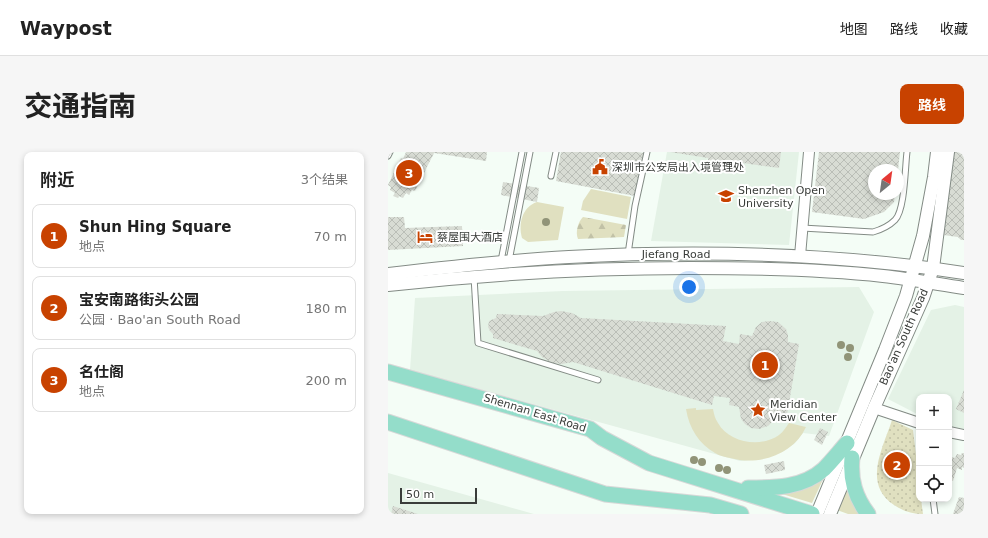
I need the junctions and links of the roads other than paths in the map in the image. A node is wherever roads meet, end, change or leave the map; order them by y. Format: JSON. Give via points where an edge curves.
{"nodes":[{"id":1,"x":390,"y":152,"type":"edge"},
{"id":2,"x":522,"y":152,"type":"edge"},
{"id":3,"x":530,"y":152,"type":"edge"},
{"id":4,"x":556,"y":152,"type":"edge"},
{"id":5,"x":647,"y":152,"type":"edge"},
{"id":6,"x":809,"y":152,"type":"edge"},
{"id":7,"x":907,"y":152,"type":"edge"},
{"id":8,"x":937,"y":152,"type":"edge"},
{"id":9,"x":948,"y":152,"type":"edge"},
{"id":10,"x":388,"y":156,"type":"edge"},
{"id":11,"x":551,"y":176,"type":"dead end"},
{"id":12,"x":802,"y":228,"type":"junction"},
{"id":13,"x":628,"y":255,"type":"junction"},
{"id":14,"x":800,"y":256,"type":"junction"},
{"id":15,"x":505,"y":262,"type":"junction"},
{"id":16,"x":916,"y":265,"type":"junction"},
{"id":17,"x":933,"y":268,"type":"junction"},
{"id":18,"x":964,"y":273,"type":"edge"},
{"id":19,"x":388,"y":274,"type":"edge"},
{"id":20,"x":474,"y":277,"type":"junction"},
{"id":21,"x":910,"y":280,"type":"junction"},
{"id":22,"x":928,"y":283,"type":"junction"},
{"id":23,"x":388,"y":285,"type":"edge"},
{"id":24,"x":964,"y":288,"type":"edge"},
{"id":25,"x":388,"y":372,"type":"edge"},
{"id":26,"x":598,"y":380,"type":"dead end"},
{"id":27,"x":874,"y":408,"type":"junction"},
{"id":28,"x":388,"y":422,"type":"edge"},
{"id":29,"x":916,"y":422,"type":"edge"},
{"id":30,"x":952,"y":433,"type":"edge"},
{"id":31,"x":964,"y":435,"type":"edge"},
{"id":32,"x":847,"y":443,"type":"junction"},
{"id":33,"x":852,"y":458,"type":"junction"},
{"id":34,"x":733,"y":488,"type":"junction"},
{"id":35,"x":934,"y":502,"type":"edge"},
{"id":36,"x":710,"y":505,"type":"junction"},
{"id":37,"x":726,"y":514,"type":"edge"},
{"id":38,"x":741,"y":514,"type":"edge"},
{"id":39,"x":812,"y":514,"type":"edge"},
{"id":40,"x":817,"y":514,"type":"edge"},
{"id":41,"x":830,"y":514,"type":"edge"},
{"id":42,"x":868,"y":514,"type":"edge"},
{"id":43,"x":934,"y":514,"type":"edge"}],
"edges":[{"from":1,"to":10,"type":"lane"},
{"from":2,"to":15,"type":"lane"},
{"from":3,"to":15,"type":"lane"},
{"from":4,"to":11,"type":"lane"},
{"from":5,"to":13,"type":"lane","via":[[635,206]]},
{"from":6,"to":12,"type":"street"},
{"from":7,"to":12,"type":"lane","via":[[902,207],[895,220],[881,230],[873,232]]},
{"from":8,"to":16,"type":"street","name":"Bao'an South Road"},
{"from":9,"to":17,"type":"street","name":"Bao'an South Road"},
{"from":12,"to":14,"type":"street"},
{"from":13,"to":14,"type":"street","name":"Jiefang Road"},
{"from":13,"to":15,"type":"street","name":"Jiefang Road"},
{"from":14,"to":16,"type":"street","name":"Jiefang Road"},
{"from":15,"to":19,"type":"street","name":"Jiefang Road"},
{"from":16,"to":17,"type":"street","name":"Jiefang Road"},
{"from":16,"to":21,"type":"street","name":"Bao'an South Road"},
{"from":17,"to":18,"type":"street","name":"Jiefang Road"},
{"from":17,"to":22,"type":"street","name":"Bao'an South Road"},
{"from":20,"to":21,"type":"street","name":"Jiefang Road","via":[[595,269],[755,268],[817,270]]},
{"from":20,"to":23,"type":"street","name":"Jiefang Road"},
{"from":20,"to":26,"type":"lane","via":[[478,343]]},
{"from":21,"to":22,"type":"street","name":"Jiefang Road"},
{"from":21,"to":32,"type":"street","name":"Bao'an South Road","via":[[901,311]]},
{"from":22,"to":24,"type":"street","name":"Jiefang Road"},
{"from":22,"to":27,"type":"street","name":"Bao'an South Road"},
{"from":25,"to":34,"type":"main road","name":"Shennan East Road","via":[[590,429],[649,463]]},
{"from":27,"to":29,"type":"street"},
{"from":27,"to":33,"type":"street","name":"Bao'an South Road"},
{"from":28,"to":36,"type":"main road","via":[[605,494]]},
{"from":30,"to":31,"type":"street"},
{"from":32,"to":34,"type":"main road","via":[[823,470],[797,484],[773,488]]},
{"from":32,"to":40,"type":"street","name":"Bao'an South Road"},
{"from":33,"to":41,"type":"street","name":"Bao'an South Road"},
{"from":33,"to":42,"type":"main road","via":[[854,489]]},
{"from":34,"to":39,"type":"main road","name":"Shennan East Road"},
{"from":35,"to":43,"type":"lane"},
{"from":36,"to":37,"type":"main road"},
{"from":36,"to":38,"type":"main road"}]}
